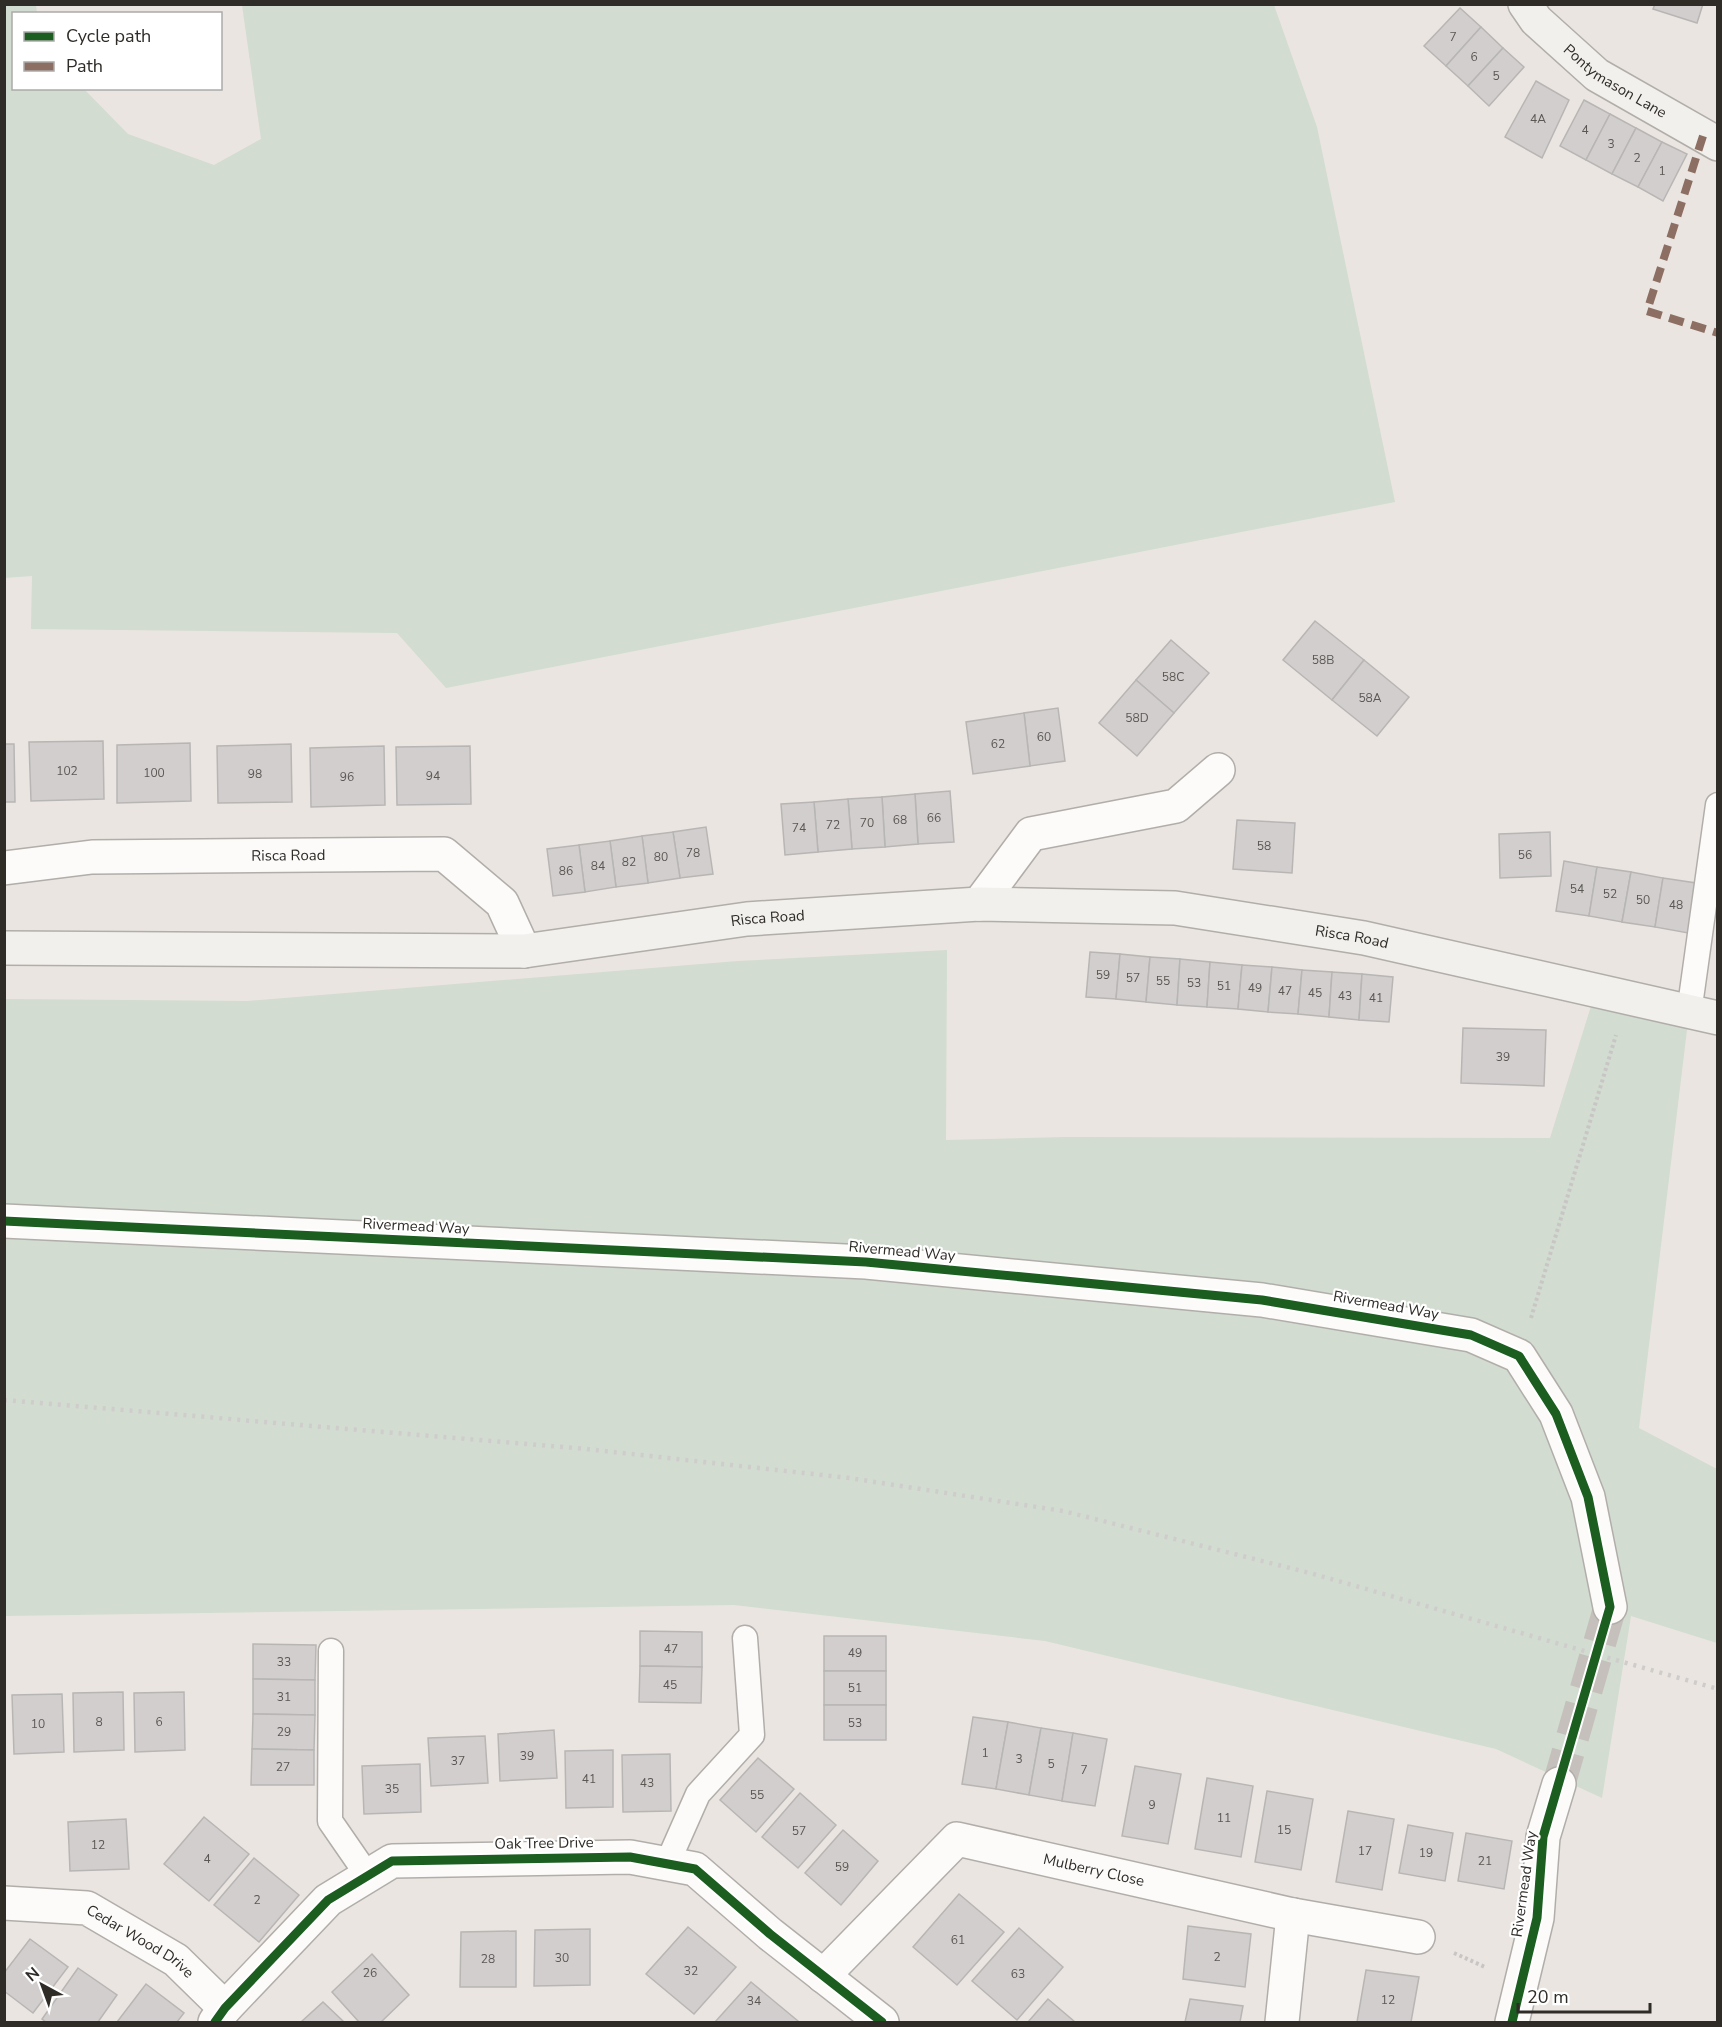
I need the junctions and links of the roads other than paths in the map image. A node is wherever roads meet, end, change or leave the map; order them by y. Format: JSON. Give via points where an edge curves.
{"nodes":[{"id":1,"x":1525,"y":4,"type":"edge"},
{"id":2,"x":1718,"y":144,"type":"edge"},
{"id":3,"x":1218,"y":770,"type":"dead end"},
{"id":4,"x":1718,"y":805,"type":"edge"},
{"id":5,"x":4,"y":868,"type":"edge"},
{"id":6,"x":979,"y":904,"type":"junction"},
{"id":7,"x":4,"y":948,"type":"edge"},
{"id":8,"x":524,"y":951,"type":"junction"},
{"id":9,"x":1703,"y":1016,"type":"edge"},
{"id":10,"x":4,"y":1221,"type":"edge"},
{"id":11,"x":1610,"y":1607,"type":"tunnel mouth"},
{"id":12,"x":746,"y":1638,"type":"dead end"},
{"id":13,"x":331,"y":1651,"type":"dead end"},
{"id":14,"x":1559,"y":1784,"type":"tunnel mouth"},
{"id":15,"x":667,"y":1864,"type":"junction"},
{"id":16,"x":368,"y":1876,"type":"junction"},
{"id":17,"x":4,"y":1903,"type":"edge"},
{"id":18,"x":1293,"y":1915,"type":"junction"},
{"id":19,"x":1418,"y":1937,"type":"road end"},
{"id":20,"x":823,"y":1976,"type":"junction"},
{"id":21,"x":220,"y":2015,"type":"edge"},
{"id":22,"x":882,"y":2022,"type":"edge"},
{"id":23,"x":1282,"y":2022,"type":"edge"},
{"id":24,"x":1512,"y":2022,"type":"edge"}],
"edges":[{"from":1,"to":2,"type":"main road","name":"Pontymason Lane","via":[[1536,20],[1597,75]]},
{"from":3,"to":6,"type":"street","via":[[1176,806],[1031,834]]},
{"from":4,"to":9,"type":"lane"},
{"from":5,"to":8,"type":"street","name":"Risca Road","via":[[92,857],[444,854],[502,903]]},
{"from":6,"to":8,"type":"main road","name":"Risca Road","via":[[747,919]]},
{"from":6,"to":9,"type":"main road","name":"Risca Road","via":[[1175,908],[1364,938]]},
{"from":7,"to":8,"type":"main road","name":"Risca Road"},
{"from":10,"to":11,"type":"street","name":"Rivermead Way","via":[[866,1262],[1262,1300],[1472,1335],[1519,1356],[1556,1414],[1588,1497]]},
{"from":12,"to":15,"type":"lane","via":[[752,1735],[698,1794]]},
{"from":13,"to":16,"type":"lane","via":[[330,1821]]},
{"from":14,"to":24,"type":"street","name":"Rivermead Way","via":[[1543,1837],[1537,1918]]},
{"from":15,"to":16,"type":"street","name":"Oak Tree Drive","via":[[630,1857],[392,1861]]},
{"from":15,"to":20,"type":"street","name":"Oak Tree Drive","via":[[695,1869]]},
{"from":16,"to":21,"type":"street","name":"Oak Tree Drive","via":[[328,1900]]},
{"from":17,"to":21,"type":"street","name":"Cedar Wood Drive","via":[[87,1908],[176,1960]]},
{"from":18,"to":19,"type":"street","name":"Mulberry Close"},
{"from":18,"to":20,"type":"street","name":"Mulberry Close","via":[[957,1839]]},
{"from":18,"to":23,"type":"street"},
{"from":20,"to":22,"type":"street","name":"Oak Tree Drive"}]}
